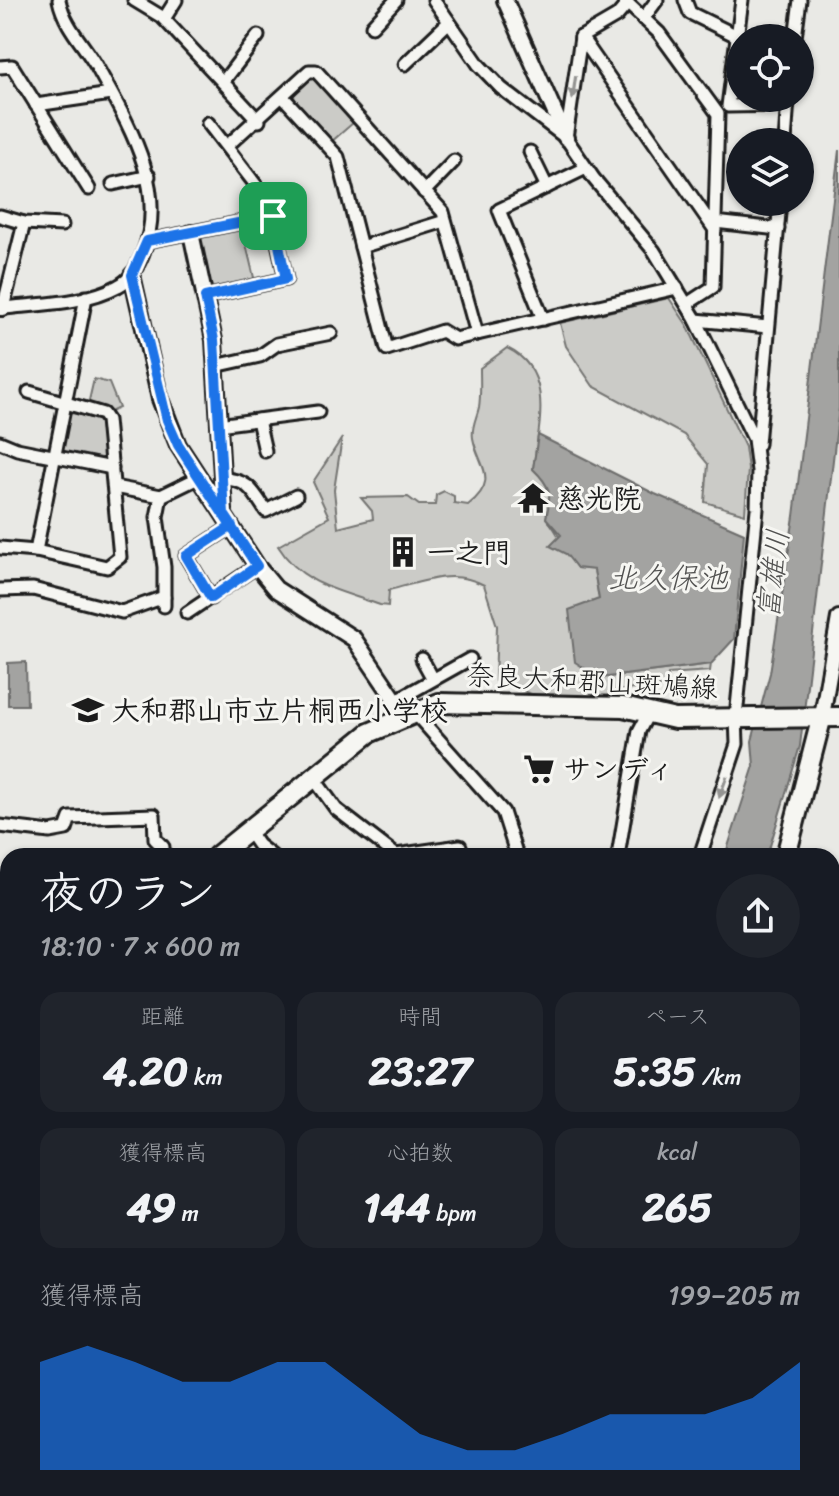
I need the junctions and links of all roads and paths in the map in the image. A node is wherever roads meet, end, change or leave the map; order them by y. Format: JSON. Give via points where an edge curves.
{"nodes":[{"id":1,"x":59,"y":0,"type":"edge"},
{"id":2,"x":134,"y":0,"type":"edge"},
{"id":3,"x":176,"y":0,"type":"edge"},
{"id":4,"x":396,"y":0,"type":"edge"},
{"id":5,"x":434,"y":0,"type":"edge"},
{"id":6,"x":505,"y":0,"type":"edge"},
{"id":7,"x":657,"y":0,"type":"edge"},
{"id":8,"x":685,"y":0,"type":"edge"},
{"id":9,"x":742,"y":0,"type":"edge"},
{"id":10,"x":800,"y":0,"type":"edge"},
{"id":11,"x":626,"y":1,"type":"edge"},
{"id":12,"x":164,"y":19,"type":"junction"},
{"id":13,"x":643,"y":19,"type":"junction"},
{"id":14,"x":449,"y":22,"type":"junction"},
{"id":15,"x":740,"y":24,"type":"edge"},
{"id":16,"x":797,"y":24,"type":"edge"},
{"id":17,"x":372,"y":26,"type":"dead end"},
{"id":18,"x":726,"y":31,"type":"edge"},
{"id":19,"x":258,"y":36,"type":"dead end"},
{"id":20,"x":581,"y":37,"type":"junction"},
{"id":21,"x":405,"y":64,"type":"dead end"},
{"id":22,"x":0,"y":67,"type":"edge"},
{"id":23,"x":223,"y":82,"type":"junction"},
{"id":24,"x":111,"y":94,"type":"junction"},
{"id":25,"x":283,"y":97,"type":"junction"},
{"id":26,"x":36,"y":105,"type":"junction"},
{"id":27,"x":259,"y":121,"type":"junction"},
{"id":28,"x":208,"y":123,"type":"dead end"},
{"id":29,"x":566,"y":138,"type":"junction"},
{"id":30,"x":227,"y":146,"type":"junction"},
{"id":31,"x":530,"y":152,"type":"dead end"},
{"id":32,"x":454,"y":161,"type":"dead end"},
{"id":33,"x":586,"y":168,"type":"junction"},
{"id":34,"x":149,"y":176,"type":"junction"},
{"id":35,"x":113,"y":184,"type":"dead end"},
{"id":36,"x":547,"y":187,"type":"junction"},
{"id":37,"x":89,"y":189,"type":"dead end"},
{"id":38,"x":424,"y":192,"type":"junction"},
{"id":39,"x":0,"y":216,"type":"edge"},
{"id":40,"x":273,"y":216,"type":"junction"},
{"id":41,"x":779,"y":216,"type":"edge"},
{"id":42,"x":445,"y":221,"type":"junction"},
{"id":43,"x":24,"y":223,"type":"junction"},
{"id":44,"x":62,"y":225,"type":"dead end"},
{"id":45,"x":715,"y":226,"type":"junction"},
{"id":46,"x":778,"y":229,"type":"junction"},
{"id":47,"x":191,"y":233,"type":"junction"},
{"id":48,"x":147,"y":241,"type":"junction"},
{"id":49,"x":361,"y":247,"type":"junction"},
{"id":50,"x":6,"y":274,"type":"edge"},
{"id":51,"x":132,"y":275,"type":"junction"},
{"id":52,"x":677,"y":288,"type":"junction"},
{"id":53,"x":86,"y":297,"type":"junction"},
{"id":54,"x":205,"y":297,"type":"junction"},
{"id":55,"x":687,"y":304,"type":"junction"},
{"id":56,"x":2,"y":308,"type":"edge"},
{"id":57,"x":543,"y":319,"type":"junction"},
{"id":58,"x":696,"y":320,"type":"junction"},
{"id":59,"x":768,"y":327,"type":"junction"},
{"id":60,"x":331,"y":333,"type":"dead end"},
{"id":61,"x":477,"y":334,"type":"junction"},
{"id":62,"x":215,"y":366,"type":"junction"},
{"id":63,"x":29,"y":392,"type":"dead end"},
{"id":64,"x":65,"y":403,"type":"junction"},
{"id":65,"x":318,"y":412,"type":"dead end"},
{"id":66,"x":258,"y":420,"type":"junction"},
{"id":67,"x":218,"y":425,"type":"junction"},
{"id":68,"x":0,"y":442,"type":"edge"},
{"id":69,"x":265,"y":451,"type":"dead end"},
{"id":70,"x":757,"y":453,"type":"junction"},
{"id":71,"x":53,"y":457,"type":"junction"},
{"id":72,"x":112,"y":468,"type":"junction"},
{"id":73,"x":200,"y":477,"type":"junction"},
{"id":74,"x":222,"y":479,"type":"junction"},
{"id":75,"x":114,"y":487,"type":"junction"},
{"id":76,"x":161,"y":496,"type":"junction"},
{"id":77,"x":296,"y":496,"type":"dead end"},
{"id":78,"x":226,"y":526,"type":"junction"},
{"id":79,"x":0,"y":548,"type":"edge"},
{"id":80,"x":36,"y":551,"type":"junction"},
{"id":81,"x":252,"y":569,"type":"junction"},
{"id":82,"x":0,"y":590,"type":"edge"},
{"id":83,"x":211,"y":598,"type":"junction"},
{"id":84,"x":187,"y":613,"type":"dead end"},
{"id":85,"x":839,"y":618,"type":"edge"},
{"id":86,"x":422,"y":659,"type":"dead end"},
{"id":87,"x":470,"y":659,"type":"dead end"},
{"id":88,"x":433,"y":679,"type":"junction"},
{"id":89,"x":395,"y":701,"type":"junction"},
{"id":90,"x":414,"y":711,"type":"junction"},
{"id":91,"x":648,"y":714,"type":"junction"},
{"id":92,"x":826,"y":716,"type":"edge"},
{"id":93,"x":740,"y":717,"type":"junction"},
{"id":94,"x":313,"y":777,"type":"junction"},
{"id":95,"x":0,"y":826,"type":"edge"},
{"id":96,"x":247,"y":829,"type":"junction"},
{"id":97,"x":163,"y":848,"type":"edge"},
{"id":98,"x":226,"y":848,"type":"edge"},
{"id":99,"x":262,"y":848,"type":"edge"},
{"id":100,"x":386,"y":848,"type":"edge"},
{"id":101,"x":514,"y":848,"type":"edge"},
{"id":102,"x":619,"y":848,"type":"edge"},
{"id":103,"x":703,"y":848,"type":"edge"},
{"id":104,"x":788,"y":848,"type":"edge"}],
"edges":[{"from":1,"to":24,"type":"street","via":[[65,21]]},
{"from":2,"to":12,"type":"street"},
{"from":3,"to":12,"type":"street"},
{"from":4,"to":17,"type":"street"},
{"from":5,"to":14,"type":"street"},
{"from":6,"to":29,"type":"street"},
{"from":7,"to":13,"type":"street"},
{"from":8,"to":18,"type":"street","via":[[690,13]]},
{"from":9,"to":15,"type":"street"},
{"from":10,"to":16,"type":"street"},
{"from":11,"to":13,"type":"street"},
{"from":11,"to":20,"type":"street","via":[[617,16]]},
{"from":12,"to":23,"type":"street"},
{"from":13,"to":45,"type":"street","via":[[718,114]]},
{"from":14,"to":21,"type":"street"},
{"from":14,"to":29,"type":"street","via":[[501,88]]},
{"from":19,"to":23,"type":"street"},
{"from":20,"to":29,"type":"street","one_way":true},
{"from":20,"to":45,"type":"street"},
{"from":22,"to":26,"type":"street","via":[[12,66]]},
{"from":23,"to":27,"type":"street"},
{"from":24,"to":26,"type":"street"},
{"from":24,"to":34,"type":"street"},
{"from":25,"to":27,"type":"street"},
{"from":25,"to":38,"type":"street","via":[[309,71],[316,71]]},
{"from":25,"to":49,"type":"street","via":[[338,157]]},
{"from":26,"to":37,"type":"street"},
{"from":27,"to":30,"type":"street"},
{"from":28,"to":30,"type":"street"},
{"from":29,"to":33,"type":"street"},
{"from":30,"to":40,"type":"street","via":[[262,189]]},
{"from":31,"to":36,"type":"street"},
{"from":32,"to":38,"type":"street"},
{"from":33,"to":36,"type":"street"},
{"from":33,"to":52,"type":"street","via":[[654,251]]},
{"from":34,"to":35,"type":"street"},
{"from":34,"to":48,"type":"street"},
{"from":36,"to":57,"type":"street","via":[[499,210]]},
{"from":38,"to":42,"type":"street"},
{"from":39,"to":43,"type":"street"},
{"from":40,"to":47,"type":"street"},
{"from":40,"to":54,"type":"street","via":[[286,279]]},
{"from":41,"to":46,"type":"street"},
{"from":42,"to":49,"type":"street"},
{"from":42,"to":61,"type":"street"},
{"from":43,"to":44,"type":"street"},
{"from":43,"to":50,"type":"street"},
{"from":45,"to":46,"type":"street"},
{"from":45,"to":55,"type":"street","via":[[713,287]]},
{"from":46,"to":59,"type":"street"},
{"from":47,"to":48,"type":"street"},
{"from":47,"to":54,"type":"street"},
{"from":48,"to":51,"type":"street"},
{"from":49,"to":61,"type":"street","via":[[388,352],[442,331],[455,339]]},
{"from":50,"to":56,"type":"street"},
{"from":51,"to":53,"type":"street","via":[[110,290]]},
{"from":51,"to":73,"type":"street","via":[[167,420]]},
{"from":52,"to":55,"type":"street"},
{"from":52,"to":57,"type":"street"},
{"from":53,"to":56,"type":"street"},
{"from":53,"to":64,"type":"street"},
{"from":54,"to":62,"type":"street"},
{"from":55,"to":58,"type":"street"},
{"from":57,"to":61,"type":"street"},
{"from":58,"to":59,"type":"street"},
{"from":58,"to":70,"type":"street"},
{"from":59,"to":70,"type":"street"},
{"from":60,"to":62,"type":"street","via":[[277,344],[260,356]]},
{"from":62,"to":67,"type":"street"},
{"from":63,"to":64,"type":"street"},
{"from":64,"to":71,"type":"street"},
{"from":64,"to":72,"type":"street","via":[[103,414]]},
{"from":65,"to":66,"type":"street"},
{"from":66,"to":67,"type":"street"},
{"from":66,"to":69,"type":"street"},
{"from":67,"to":74,"type":"street"},
{"from":68,"to":71,"type":"street"},
{"from":70,"to":93,"type":"street"},
{"from":71,"to":72,"type":"street"},
{"from":71,"to":80,"type":"street"},
{"from":72,"to":75,"type":"street"},
{"from":73,"to":76,"type":"street"},
{"from":73,"to":78,"type":"street"},
{"from":74,"to":77,"type":"street","via":[[250,485],[266,511]]},
{"from":74,"to":78,"type":"street"},
{"from":75,"to":76,"type":"street"},
{"from":75,"to":80,"type":"street","via":[[120,557],[107,567]]},
{"from":76,"to":82,"type":"street","via":[[157,517],[164,602],[122,612],[33,589]]},
{"from":78,"to":81,"type":"street"},
{"from":78,"to":83,"type":"street","via":[[186,556]]},
{"from":79,"to":80,"type":"street"},
{"from":81,"to":83,"type":"street"},
{"from":81,"to":89,"type":"street","via":[[354,639]]},
{"from":83,"to":84,"type":"street"},
{"from":85,"to":92,"type":"street"},
{"from":86,"to":88,"type":"street"},
{"from":87,"to":88,"type":"street"},
{"from":88,"to":89,"type":"street"},
{"from":89,"to":90,"type":"street"},
{"from":90,"to":91,"type":"main road","name":"奈良大和郡山斑鳩線","via":[[466,701],[623,707]]},
{"from":90,"to":94,"type":"main road","name":"奈良大和郡山斑鳩線","via":[[369,733]]},
{"from":90,"to":101,"type":"street","via":[[503,812]]},
{"from":91,"to":93,"type":"main road","name":"奈良大和郡山斑鳩線","via":[[675,719]]},
{"from":91,"to":102,"type":"street","via":[[639,731]]},
{"from":92,"to":93,"type":"main road","name":"奈良大和郡山斑鳩線"},
{"from":92,"to":104,"type":"main road"},
{"from":93,"to":103,"type":"street","one_way":true,"via":[[737,744]]},
{"from":94,"to":96,"type":"main road","name":"奈良大和郡山斑鳩線"},
{"from":94,"to":100,"type":"street","via":[[336,809]]},
{"from":95,"to":97,"type":"street","via":[[50,832],[66,829],[70,818],[154,815],[155,839]]},
{"from":96,"to":98,"type":"main road","name":"奈良大和郡山斑鳩線"},
{"from":96,"to":99,"type":"street"}]}
